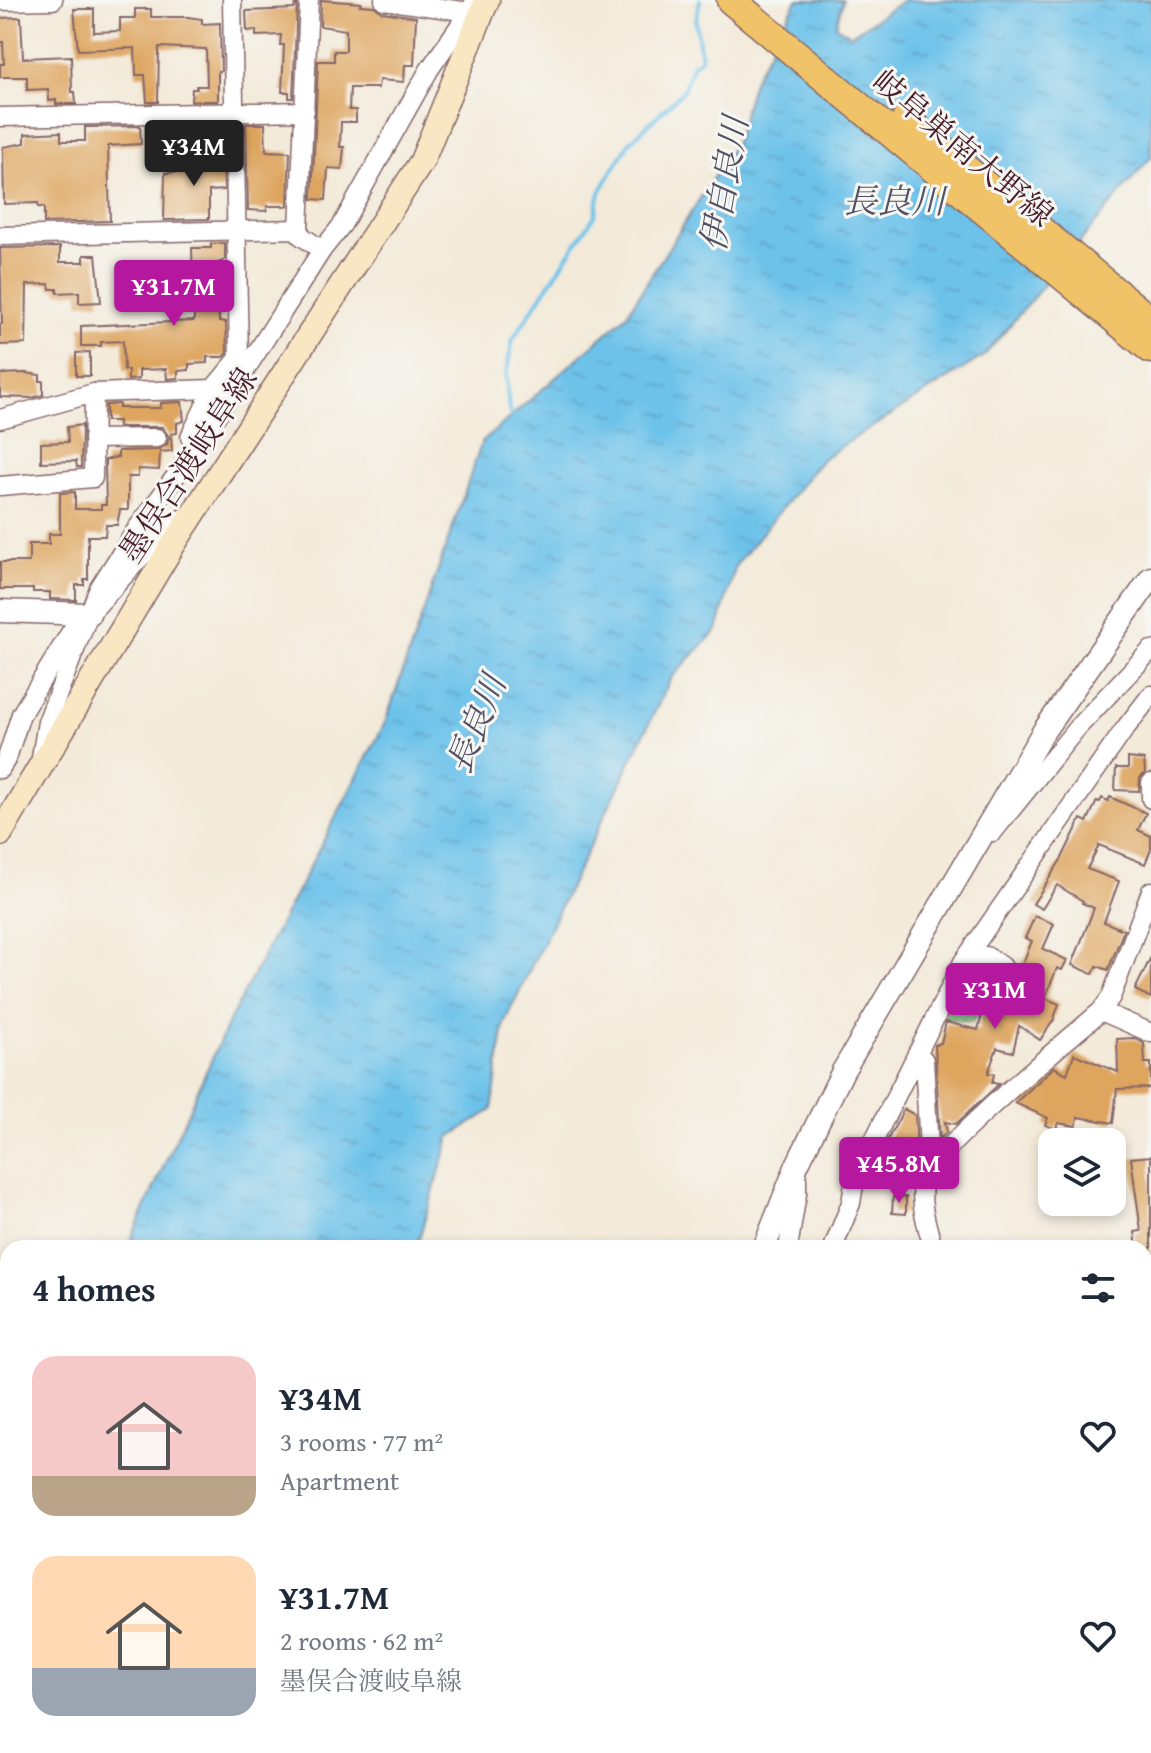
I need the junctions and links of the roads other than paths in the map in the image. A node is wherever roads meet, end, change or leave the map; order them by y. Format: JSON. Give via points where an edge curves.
{"nodes":[{"id":1,"x":53,"y":0,"type":"edge"},
{"id":2,"x":232,"y":0,"type":"edge"},
{"id":3,"x":309,"y":0,"type":"edge"},
{"id":4,"x":384,"y":0,"type":"edge"},
{"id":5,"x":731,"y":0,"type":"edge"},
{"id":6,"x":760,"y":0,"type":"edge"},
{"id":7,"x":0,"y":1,"type":"edge"},
{"id":8,"x":477,"y":4,"type":"edge"},
{"id":9,"x":305,"y":111,"type":"junction"},
{"id":10,"x":235,"y":112,"type":"junction"},
{"id":11,"x":0,"y":117,"type":"edge"},
{"id":12,"x":299,"y":229,"type":"junction"},
{"id":13,"x":238,"y":230,"type":"junction"},
{"id":14,"x":0,"y":236,"type":"edge"},
{"id":15,"x":322,"y":250,"type":"junction"},
{"id":16,"x":1151,"y":321,"type":"edge"},
{"id":17,"x":1151,"y":349,"type":"edge"},
{"id":18,"x":213,"y":389,"type":"junction"},
{"id":19,"x":94,"y":393,"type":"junction"},
{"id":20,"x":0,"y":419,"type":"edge"},
{"id":21,"x":157,"y":438,"type":"dead end"},
{"id":22,"x":93,"y":439,"type":"junction"},
{"id":23,"x":182,"y":468,"type":"junction"},
{"id":24,"x":0,"y":486,"type":"edge"},
{"id":25,"x":196,"y":510,"type":"junction"},
{"id":26,"x":1151,"y":578,"type":"edge"},
{"id":27,"x":0,"y":611,"type":"edge"},
{"id":28,"x":85,"y":614,"type":"junction"},
{"id":29,"x":1151,"y":650,"type":"edge"},
{"id":30,"x":1151,"y":695,"type":"edge"},
{"id":31,"x":7,"y":736,"type":"edge"},
{"id":32,"x":40,"y":764,"type":"junction"},
{"id":33,"x":0,"y":769,"type":"edge"},
{"id":34,"x":1151,"y":783,"type":"edge"},
{"id":35,"x":1151,"y":799,"type":"edge"},
{"id":36,"x":0,"y":834,"type":"edge"},
{"id":37,"x":952,"y":882,"type":"junction"},
{"id":38,"x":1151,"y":891,"type":"edge"},
{"id":39,"x":963,"y":962,"type":"junction"},
{"id":40,"x":1013,"y":981,"type":"dead end"},
{"id":41,"x":1101,"y":1011,"type":"junction"},
{"id":42,"x":1151,"y":1033,"type":"edge"},
{"id":43,"x":917,"y":1053,"type":"junction"},
{"id":44,"x":797,"y":1165,"type":"junction"},
{"id":45,"x":930,"y":1167,"type":"junction"},
{"id":46,"x":767,"y":1240,"type":"edge"},
{"id":47,"x":789,"y":1240,"type":"edge"},
{"id":48,"x":836,"y":1240,"type":"edge"},
{"id":49,"x":931,"y":1240,"type":"edge"}],
"edges":[{"from":1,"to":7,"type":"street"},
{"from":2,"to":10,"type":"street"},
{"from":3,"to":9,"type":"street"},
{"from":4,"to":8,"type":"street"},
{"from":5,"to":17,"type":"main road","name":"岐阜巣南大野線"},
{"from":6,"to":16,"type":"main road","name":"岐阜巣南大野線"},
{"from":8,"to":15,"type":"street","via":[[429,70]]},
{"from":8,"to":25,"type":"main road","name":"墨俣合渡岐阜線","via":[[422,161]]},
{"from":9,"to":10,"type":"street"},
{"from":9,"to":12,"type":"street"},
{"from":10,"to":11,"type":"street"},
{"from":10,"to":13,"type":"street"},
{"from":12,"to":13,"type":"street"},
{"from":12,"to":15,"type":"street"},
{"from":13,"to":14,"type":"street"},
{"from":13,"to":18,"type":"street","via":[[239,358]]},
{"from":15,"to":23,"type":"street"},
{"from":18,"to":19,"type":"street"},
{"from":18,"to":23,"type":"street","via":[[186,443]]},
{"from":19,"to":20,"type":"street"},
{"from":19,"to":22,"type":"street"},
{"from":21,"to":22,"type":"street"},
{"from":22,"to":24,"type":"street","via":[[93,478]]},
{"from":23,"to":28,"type":"street","via":[[122,551]]},
{"from":25,"to":28,"type":"street","via":[[169,526],[109,596]]},
{"from":25,"to":32,"type":"main road","name":"墨俣合渡岐阜線"},
{"from":26,"to":37,"type":"street","via":[[1043,732]]},
{"from":27,"to":28,"type":"street"},
{"from":28,"to":31,"type":"street"},
{"from":28,"to":32,"type":"street","via":[[47,722]]},
{"from":29,"to":37,"type":"street","via":[[1077,728]]},
{"from":30,"to":39,"type":"street"},
{"from":31,"to":33,"type":"street"},
{"from":32,"to":36,"type":"main road","name":"墨俣合渡岐阜線"},
{"from":34,"to":35,"type":"street"},
{"from":37,"to":44,"type":"street","via":[[843,1071]]},
{"from":38,"to":41,"type":"street"},
{"from":39,"to":40,"type":"street","via":[[986,956]]},
{"from":39,"to":43,"type":"street"},
{"from":41,"to":42,"type":"street"},
{"from":41,"to":45,"type":"street"},
{"from":43,"to":45,"type":"street","via":[[924,1060]]},
{"from":43,"to":48,"type":"street","via":[[855,1178]]},
{"from":44,"to":46,"type":"street"},
{"from":44,"to":47,"type":"street"},
{"from":45,"to":49,"type":"street","via":[[922,1199]]}]}
